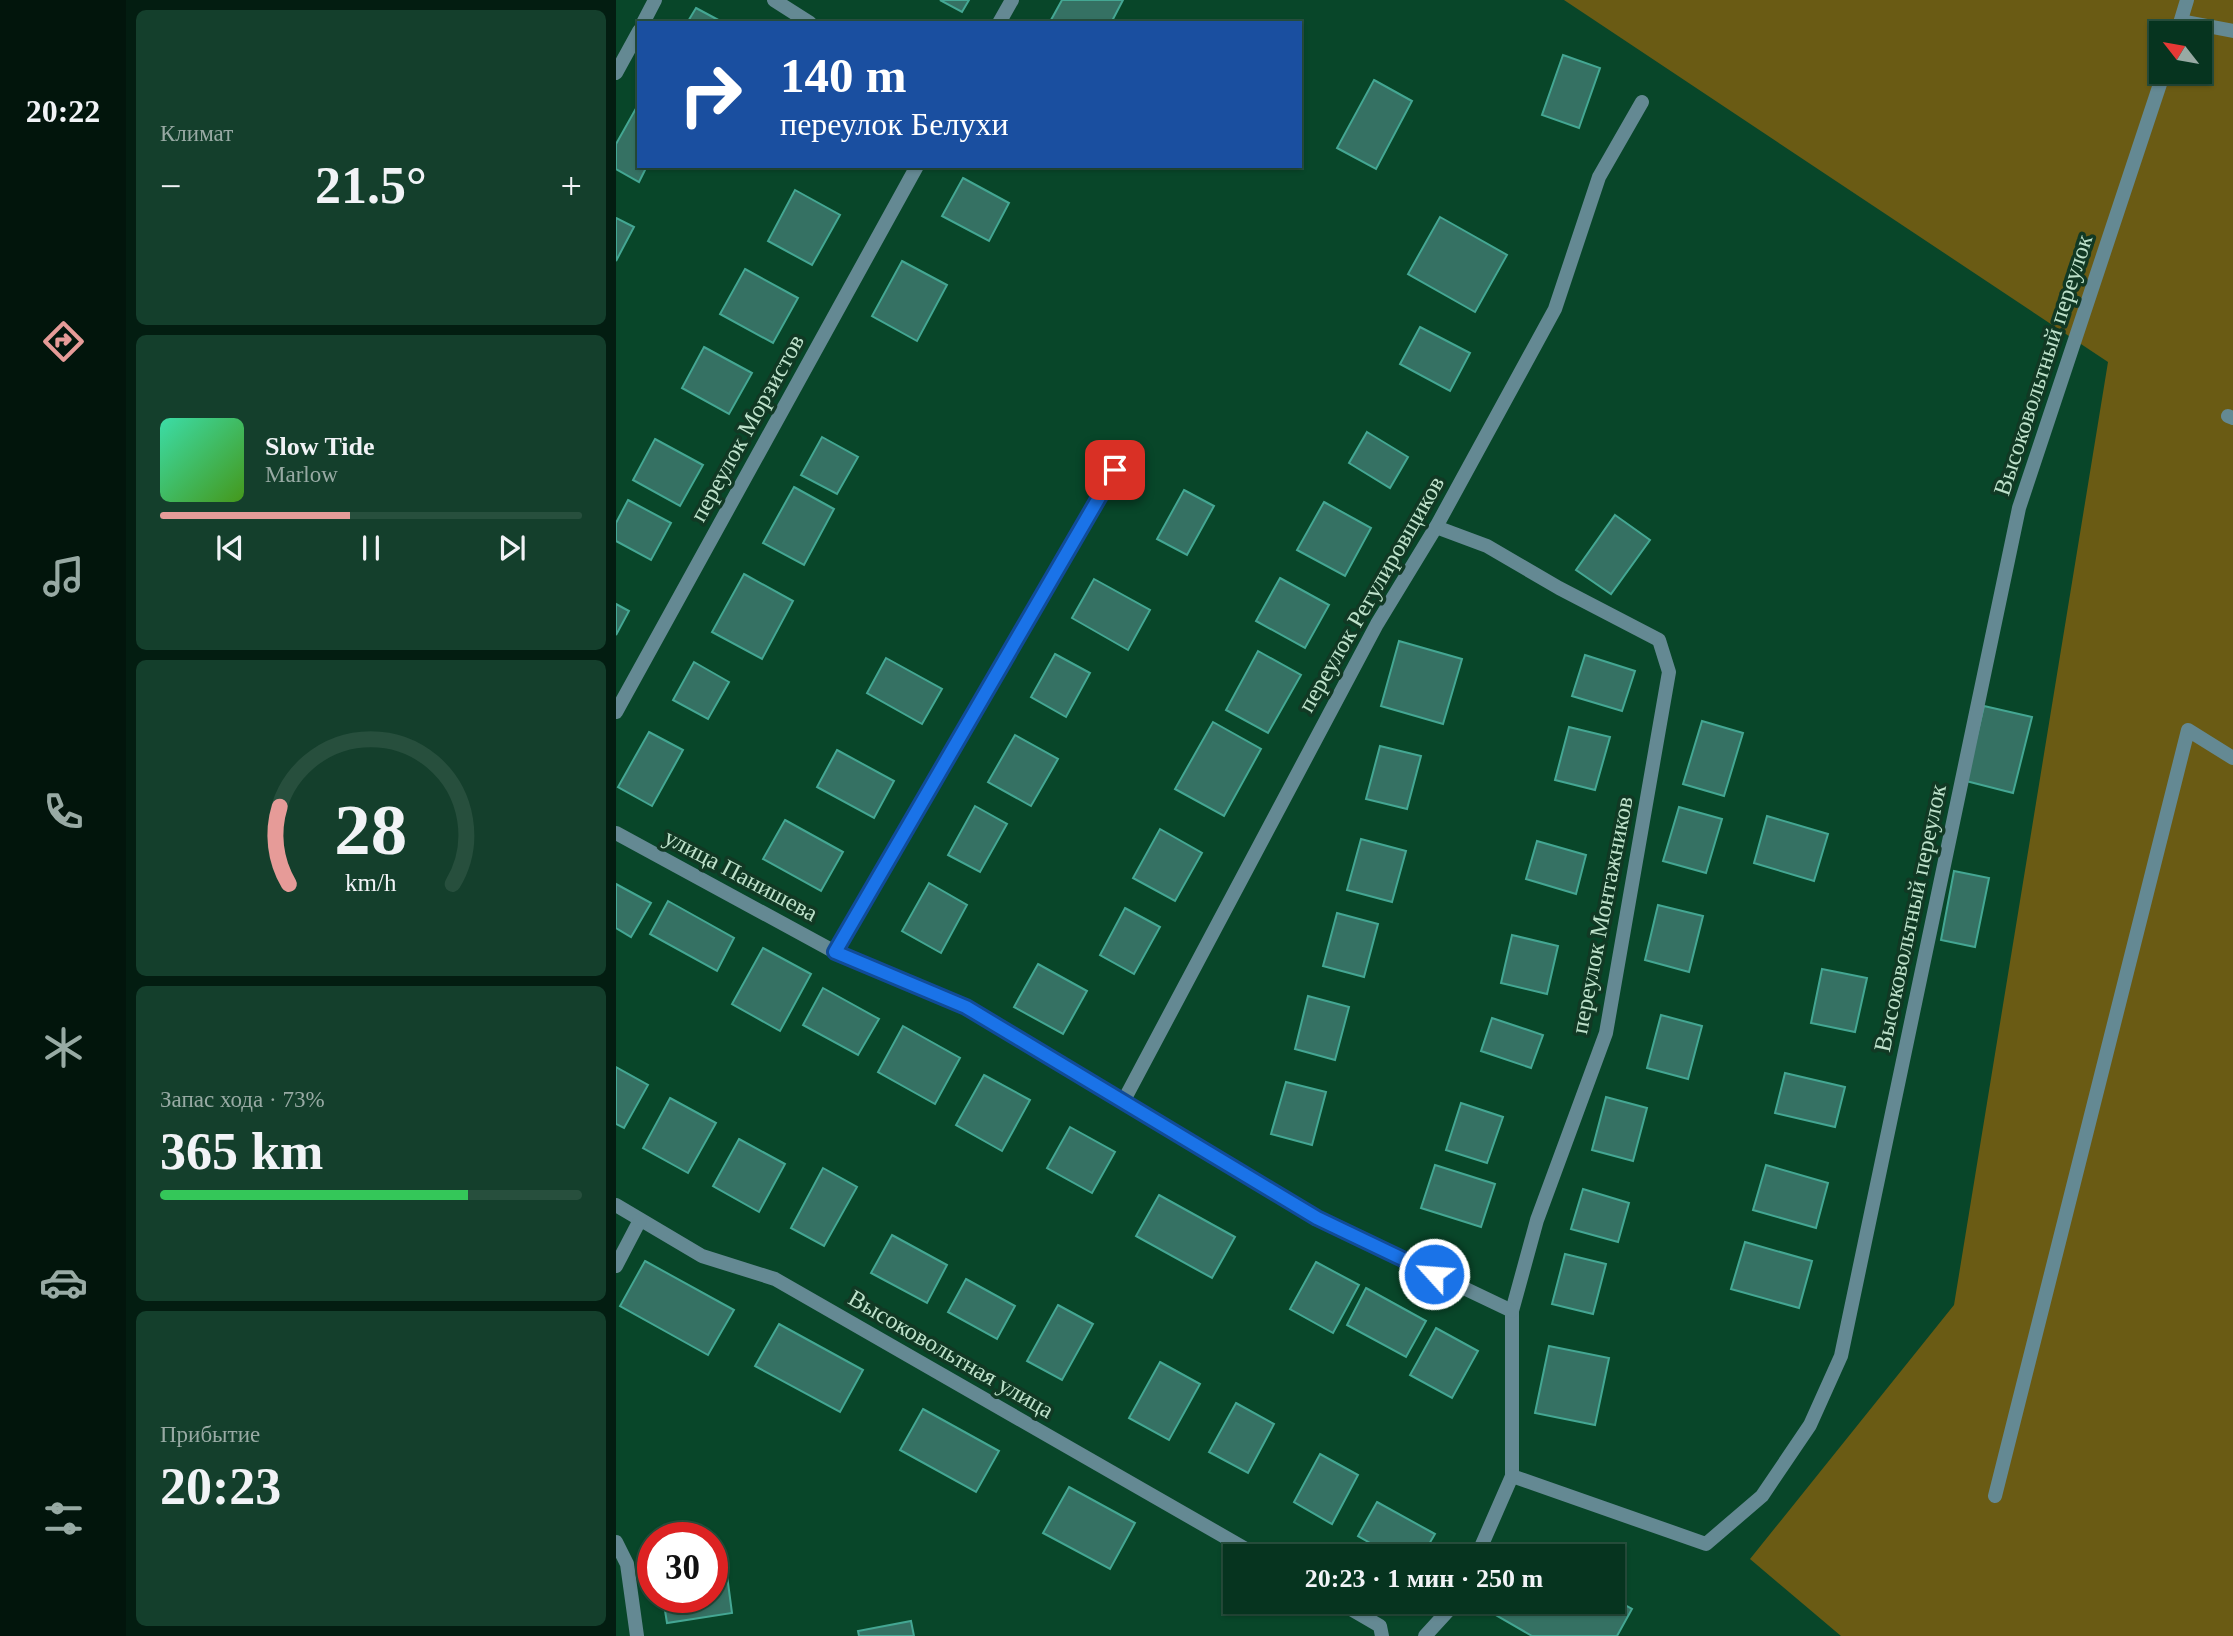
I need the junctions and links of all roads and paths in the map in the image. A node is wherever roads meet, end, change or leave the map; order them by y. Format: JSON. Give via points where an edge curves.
{"nodes":[{"id":1,"x":655,"y":0,"type":"edge"},
{"id":2,"x":774,"y":0,"type":"edge"},
{"id":3,"x":1013,"y":0,"type":"edge"},
{"id":4,"x":2187,"y":0,"type":"edge"},
{"id":5,"x":644,"y":21,"type":"edge"},
{"id":6,"x":807,"y":21,"type":"edge"},
{"id":7,"x":1000,"y":21,"type":"edge"},
{"id":8,"x":2181,"y":21,"type":"edge"},
{"id":9,"x":2212,"y":29,"type":"edge"},
{"id":10,"x":2233,"y":31,"type":"edge"},
{"id":11,"x":637,"y":35,"type":"edge"},
{"id":12,"x":616,"y":73,"type":"edge"},
{"id":13,"x":2160,"y":84,"type":"edge"},
{"id":14,"x":1642,"y":102,"type":"dead end"},
{"id":15,"x":916,"y":168,"type":"edge"},
{"id":16,"x":1115,"y":470,"type":"dead end"},
{"id":17,"x":1436,"y":527,"type":"junction"},
{"id":18,"x":616,"y":712,"type":"edge"},
{"id":19,"x":2233,"y":758,"type":"edge"},
{"id":20,"x":616,"y":833,"type":"edge"},
{"id":21,"x":835,"y":952,"type":"junction"},
{"id":22,"x":1124,"y":1102,"type":"junction"},
{"id":23,"x":616,"y":1205,"type":"edge"},
{"id":24,"x":640,"y":1220,"type":"junction"},
{"id":25,"x":616,"y":1266,"type":"edge"},
{"id":26,"x":1512,"y":1311,"type":"junction"},
{"id":27,"x":1512,"y":1476,"type":"junction"},
{"id":28,"x":1995,"y":1496,"type":"dead end"},
{"id":29,"x":616,"y":1542,"type":"edge"},
{"id":30,"x":1237,"y":1544,"type":"edge"},
{"id":31,"x":1482,"y":1544,"type":"edge"},
{"id":32,"x":1356,"y":1614,"type":"edge"},
{"id":33,"x":1445,"y":1614,"type":"edge"},
{"id":34,"x":1381,"y":1631,"type":"edge"},
{"id":35,"x":637,"y":1636,"type":"edge"},
{"id":36,"x":1425,"y":1636,"type":"edge"}],
"edges":[{"from":1,"to":5,"type":"street"},
{"from":2,"to":6,"type":"street"},
{"from":3,"to":7,"type":"street"},
{"from":4,"to":8,"type":"street"},
{"from":9,"to":10,"type":"street"},
{"from":11,"to":12,"type":"street"},
{"from":13,"to":27,"type":"street","name":"Высоковольтный переулок","via":[[2019,508],[1841,1356],[1810,1425],[1762,1496],[1706,1544]]},
{"from":14,"to":17,"type":"street","name":"переулок Регулировщиков","via":[[1599,177],[1555,310]]},
{"from":15,"to":18,"type":"street","name":"переулок Морзистов"},
{"from":16,"to":21,"type":"street"},
{"from":17,"to":22,"type":"street","name":"переулок Регулировщиков","via":[[1377,624]]},
{"from":17,"to":26,"type":"street","name":"переулок Монтажников","via":[[1488,546],[1659,640],[1670,672],[1606,1032],[1537,1220]]},
{"from":19,"to":28,"type":"street","via":[[2188,730]]},
{"from":20,"to":21,"type":"street","name":"улица Панишева"},
{"from":21,"to":22,"type":"street","name":"улица Панишева","via":[[966,1007]]},
{"from":22,"to":26,"type":"street","name":"улица Панишева","via":[[1317,1218]]},
{"from":23,"to":24,"type":"street","name":"Высоковольтная улица"},
{"from":24,"to":25,"type":"street"},
{"from":24,"to":30,"type":"street","name":"Высоковольтная улица","via":[[702,1256],[775,1279]]},
{"from":26,"to":27,"type":"street","name":"переулок Монтажников"},
{"from":27,"to":31,"type":"street","name":"переулок Монтажников"},
{"from":29,"to":35,"type":"street","via":[[627,1564]]},
{"from":32,"to":34,"type":"street"},
{"from":33,"to":36,"type":"street"}]}
